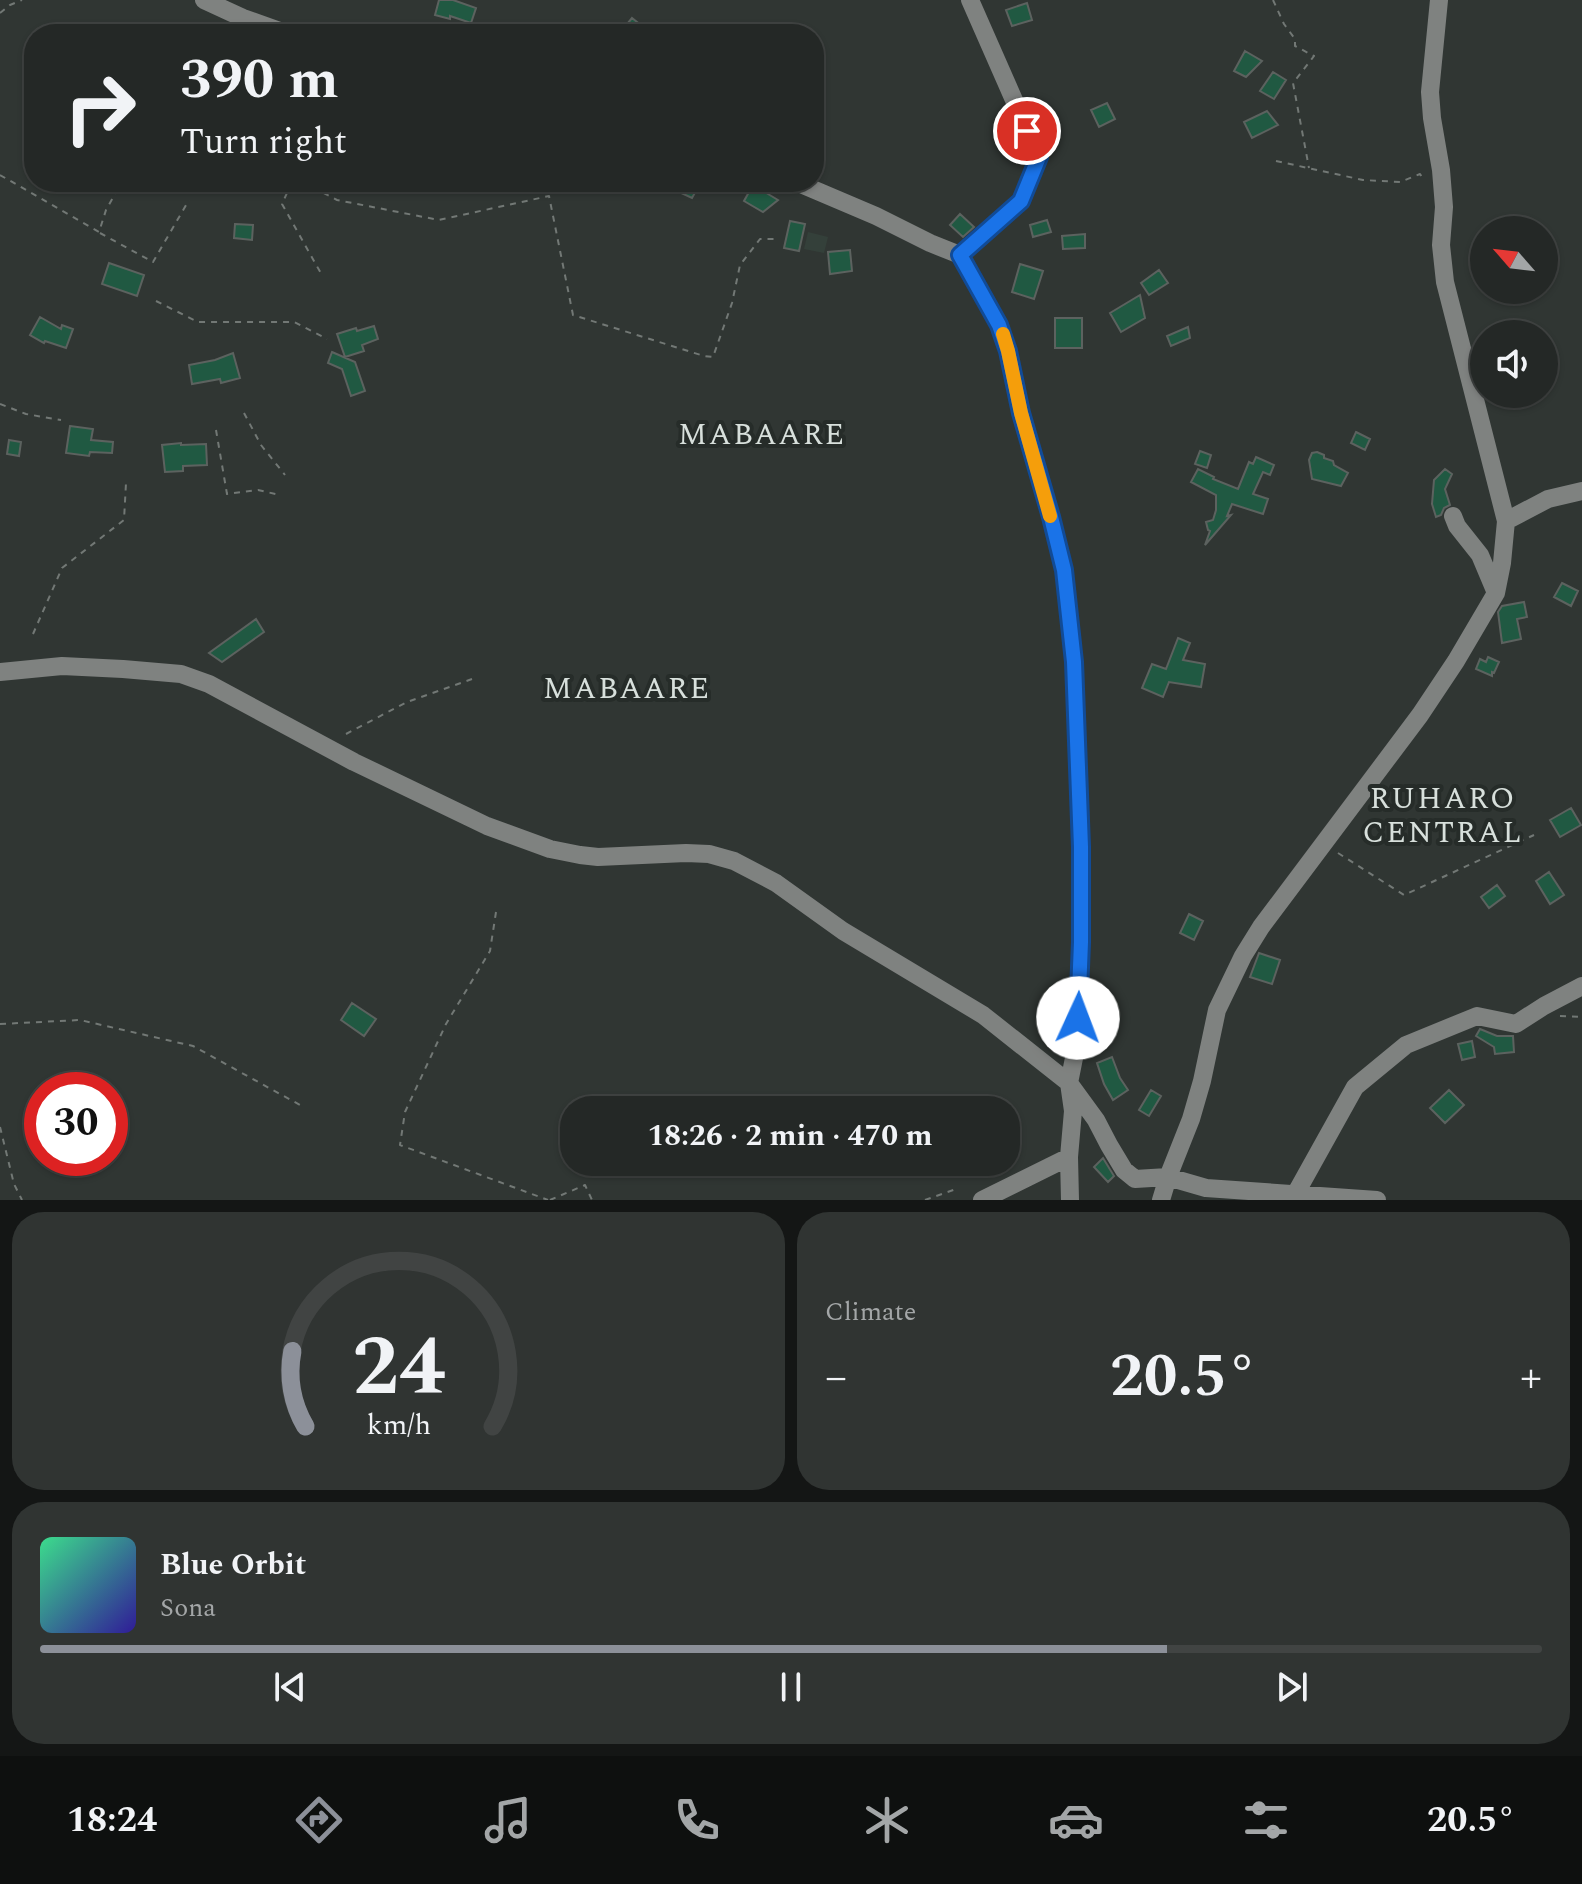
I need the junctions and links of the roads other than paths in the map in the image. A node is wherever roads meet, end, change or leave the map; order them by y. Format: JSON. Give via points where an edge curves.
{"nodes":[{"id":1,"x":204,"y":0,"type":"edge"},
{"id":2,"x":970,"y":0,"type":"edge"},
{"id":3,"x":1439,"y":0,"type":"edge"},
{"id":4,"x":260,"y":24,"type":"edge"},
{"id":5,"x":820,"y":192,"type":"edge"},
{"id":6,"x":960,"y":255,"type":"junction"},
{"id":7,"x":1582,"y":491,"type":"edge"},
{"id":8,"x":1453,"y":516,"type":"dead end"},
{"id":9,"x":1506,"y":521,"type":"junction"},
{"id":10,"x":1496,"y":593,"type":"junction"},
{"id":11,"x":0,"y":672,"type":"edge"},
{"id":12,"x":1582,"y":986,"type":"edge"},
{"id":13,"x":1069,"y":1083,"type":"junction"},
{"id":14,"x":1069,"y":1157,"type":"junction"},
{"id":15,"x":1168,"y":1177,"type":"junction"},
{"id":16,"x":1296,"y":1193,"type":"junction"},
{"id":17,"x":982,"y":1200,"type":"edge"},
{"id":18,"x":1070,"y":1200,"type":"edge"},
{"id":19,"x":1161,"y":1200,"type":"edge"},
{"id":20,"x":1377,"y":1200,"type":"edge"}],
"edges":[{"from":1,"to":4,"type":"street"},
{"from":2,"to":6,"type":"street","via":[[1039,157],[1021,201]]},
{"from":3,"to":9,"type":"street","via":[[1430,92],[1444,207],[1441,259]]},
{"from":5,"to":6,"type":"street"},
{"from":6,"to":13,"type":"street","via":[[1008,351],[1064,570],[1074,662],[1081,847],[1077,1043]]},
{"from":7,"to":9,"type":"street","via":[[1548,499]]},
{"from":8,"to":10,"type":"street","via":[[1480,555]]},
{"from":9,"to":10,"type":"street"},
{"from":10,"to":15,"type":"street","via":[[1420,715],[1243,956],[1217,1010],[1191,1119]]},
{"from":11,"to":13,"type":"street","via":[[62,666],[181,674],[487,826],[550,849],[598,857],[709,854],[734,861],[973,1008]]},
{"from":12,"to":16,"type":"street","via":[[1516,1024],[1477,1016],[1406,1045],[1355,1087]]},
{"from":13,"to":14,"type":"street"},
{"from":13,"to":15,"type":"street","via":[[1124,1170],[1135,1179]]},
{"from":14,"to":17,"type":"street"},
{"from":14,"to":18,"type":"street"},
{"from":15,"to":16,"type":"street","via":[[1206,1188]]},
{"from":15,"to":19,"type":"street"},
{"from":16,"to":20,"type":"street"}]}
